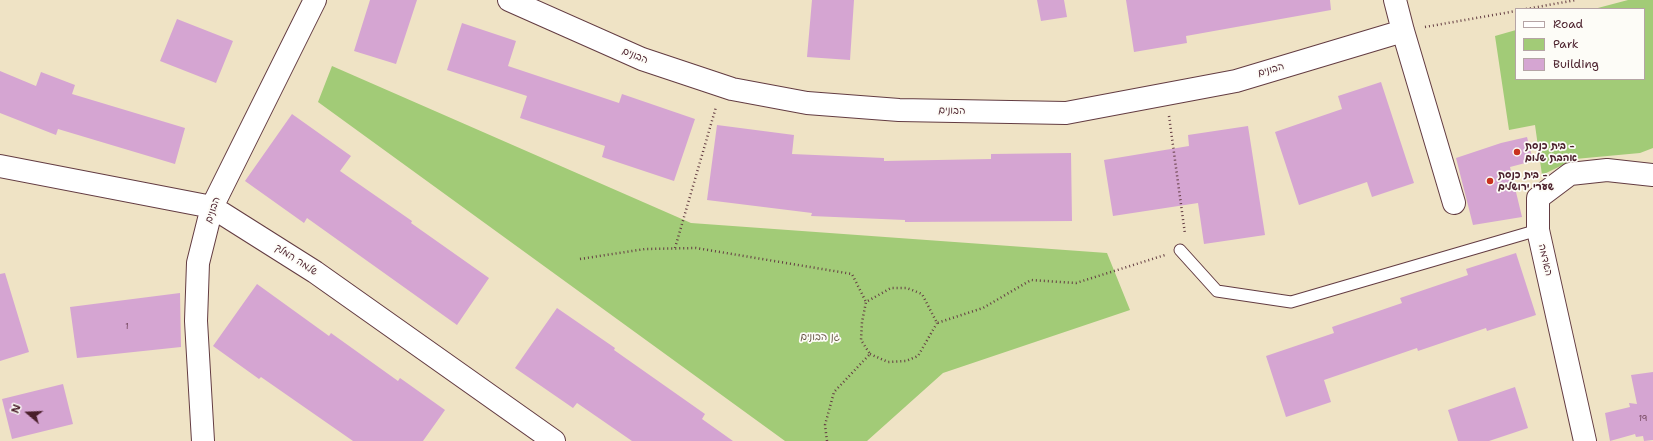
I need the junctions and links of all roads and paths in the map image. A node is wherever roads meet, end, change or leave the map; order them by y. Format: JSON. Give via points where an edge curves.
{"nodes":[{"id":1,"x":315,"y":0,"type":"edge"},
{"id":2,"x":509,"y":0,"type":"edge"},
{"id":3,"x":1395,"y":0,"type":"edge"},
{"id":4,"x":1576,"y":0,"type":"edge"},
{"id":5,"x":1532,"y":8,"type":"edge"},
{"id":6,"x":1515,"y":11,"type":"edge"},
{"id":7,"x":1403,"y":31,"type":"junction"},
{"id":8,"x":722,"y":85,"type":"junction"},
{"id":9,"x":1166,"y":94,"type":"junction"},
{"id":10,"x":0,"y":166,"type":"edge"},
{"id":11,"x":1653,"y":175,"type":"edge"},
{"id":12,"x":1454,"y":203,"type":"dead end"},
{"id":13,"x":212,"y":207,"type":"junction"},
{"id":14,"x":1538,"y":230,"type":"junction"},
{"id":15,"x":675,"y":248,"type":"junction"},
{"id":16,"x":1180,"y":250,"type":"junction"},
{"id":17,"x":580,"y":259,"type":"dead end"},
{"id":18,"x":866,"y":302,"type":"junction"},
{"id":19,"x":937,"y":323,"type":"junction"},
{"id":20,"x":870,"y":354,"type":"junction"},
{"id":21,"x":203,"y":441,"type":"edge"},
{"id":22,"x":554,"y":441,"type":"edge"},
{"id":23,"x":827,"y":441,"type":"edge"},
{"id":24,"x":1585,"y":441,"type":"edge"}],
"edges":[{"from":1,"to":13,"type":"street","name":"הבונים"},
{"from":2,"to":8,"type":"street","name":"הבונים","via":[[642,59]]},
{"from":3,"to":7,"type":"street"},
{"from":4,"to":5,"type":"path"},
{"from":6,"to":7,"type":"path"},
{"from":7,"to":9,"type":"street","name":"הבונים","via":[[1236,81]]},
{"from":7,"to":12,"type":"street"},
{"from":8,"to":9,"type":"street","name":"הבונים","via":[[807,103],[899,110],[1066,112]]},
{"from":8,"to":15,"type":"path"},
{"from":9,"to":16,"type":"path","via":[[1187,248]]},
{"from":10,"to":13,"type":"street","name":"שלמה המלך"},
{"from":11,"to":14,"type":"street","name":"האדמה","via":[[1607,170],[1570,174],[1538,198]]},
{"from":13,"to":21,"type":"street","name":"הבונים","via":[[198,263],[196,321]]},
{"from":13,"to":22,"type":"street","name":"שלמה המלך","via":[[315,272]]},
{"from":14,"to":16,"type":"lane","via":[[1291,302],[1217,291]]},
{"from":14,"to":24,"type":"street","name":"האדמה"},
{"from":15,"to":17,"type":"path","via":[[645,249]]},
{"from":15,"to":18,"type":"path","via":[[696,248],[852,274]]},
{"from":16,"to":19,"type":"path","via":[[1076,282],[1032,280],[983,308]]},
{"from":18,"to":19,"type":"path","via":[[891,288],[907,288],[922,294]]},
{"from":18,"to":20,"type":"path","via":[[862,340]]},
{"from":19,"to":20,"type":"path","via":[[918,356],[906,361],[888,362]]},
{"from":20,"to":23,"type":"path","via":[[834,392],[825,425]]}]}
